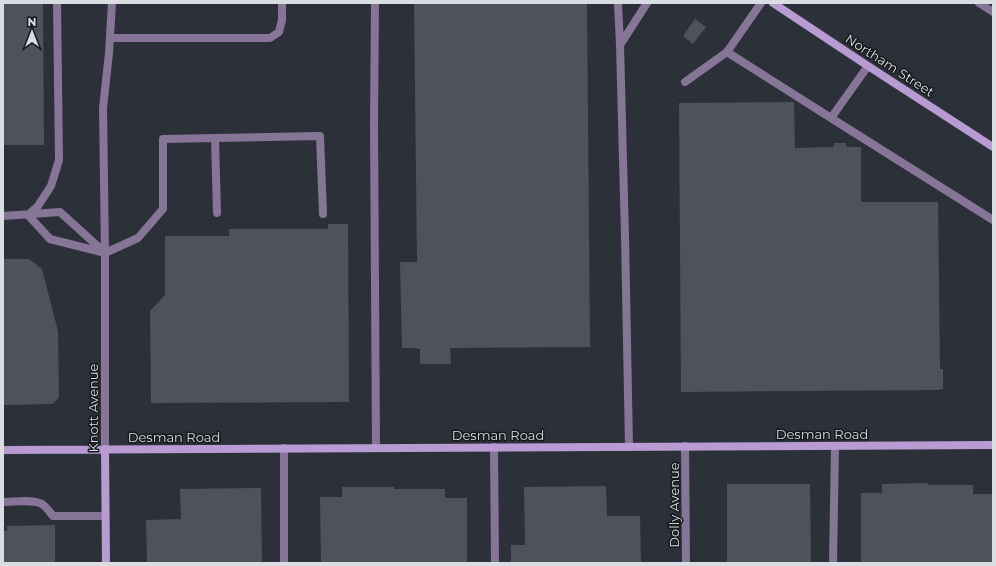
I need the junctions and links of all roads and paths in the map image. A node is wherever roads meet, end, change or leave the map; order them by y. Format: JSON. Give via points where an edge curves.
{"nodes":[{"id":1,"x":57,"y":3,"type":"edge"},
{"id":2,"x":112,"y":3,"type":"edge"},
{"id":3,"x":282,"y":3,"type":"edge"},
{"id":4,"x":375,"y":3,"type":"edge"},
{"id":5,"x":618,"y":3,"type":"edge"},
{"id":6,"x":647,"y":3,"type":"edge"},
{"id":7,"x":761,"y":3,"type":"edge"},
{"id":8,"x":773,"y":3,"type":"edge"},
{"id":9,"x":980,"y":3,"type":"edge"},
{"id":10,"x":993,"y":12,"type":"edge"},
{"id":11,"x":110,"y":38,"type":"junction"},
{"id":12,"x":620,"y":45,"type":"junction"},
{"id":13,"x":727,"y":52,"type":"junction"},
{"id":14,"x":868,"y":66,"type":"junction"},
{"id":15,"x":685,"y":82,"type":"dead end"},
{"id":16,"x":831,"y":118,"type":"junction"},
{"id":17,"x":215,"y":138,"type":"junction"},
{"id":18,"x":993,"y":147,"type":"edge"},
{"id":19,"x":217,"y":213,"type":"dead end"},
{"id":20,"x":322,"y":214,"type":"dead end"},
{"id":21,"x":28,"y":215,"type":"junction"},
{"id":22,"x":3,"y":216,"type":"edge"},
{"id":23,"x":993,"y":220,"type":"edge"},
{"id":24,"x":105,"y":253,"type":"junction"},
{"id":25,"x":993,"y":445,"type":"edge"},
{"id":26,"x":685,"y":446,"type":"junction"},
{"id":27,"x":835,"y":446,"type":"junction"},
{"id":28,"x":494,"y":447,"type":"junction"},
{"id":29,"x":629,"y":447,"type":"junction"},
{"id":30,"x":284,"y":448,"type":"junction"},
{"id":31,"x":376,"y":448,"type":"junction"},
{"id":32,"x":105,"y":449,"type":"junction"},
{"id":33,"x":3,"y":450,"type":"edge"},
{"id":34,"x":3,"y":502,"type":"edge"},
{"id":35,"x":105,"y":516,"type":"junction"},
{"id":36,"x":106,"y":563,"type":"edge"},
{"id":37,"x":284,"y":563,"type":"edge"},
{"id":38,"x":495,"y":563,"type":"edge"},
{"id":39,"x":686,"y":563,"type":"edge"},
{"id":40,"x":833,"y":563,"type":"edge"}],
"edges":[{"from":1,"to":21,"type":"street","via":[[59,160],[51,186],[38,206]]},
{"from":2,"to":11,"type":"street","name":"Knott Avenue"},
{"from":3,"to":11,"type":"street","via":[[279,32],[270,38]]},
{"from":4,"to":31,"type":"street"},
{"from":5,"to":12,"type":"street"},
{"from":6,"to":12,"type":"street"},
{"from":7,"to":13,"type":"street"},
{"from":8,"to":14,"type":"street","name":"Northam Street"},
{"from":9,"to":10,"type":"street"},
{"from":11,"to":24,"type":"street","name":"Knott Avenue","via":[[103,108]]},
{"from":12,"to":29,"type":"street"},
{"from":13,"to":15,"type":"street"},
{"from":13,"to":16,"type":"street"},
{"from":14,"to":16,"type":"street"},
{"from":14,"to":18,"type":"street","name":"Northam Street"},
{"from":16,"to":23,"type":"street"},
{"from":17,"to":19,"type":"street"},
{"from":17,"to":20,"type":"street","via":[[320,136]]},
{"from":17,"to":24,"type":"street","via":[[163,139],[163,209],[138,238]]},
{"from":21,"to":22,"type":"street"},
{"from":21,"to":24,"type":"street","via":[[50,239]]},
{"from":21,"to":24,"type":"street","via":[[60,212]]},
{"from":24,"to":32,"type":"street","name":"Knott Avenue"},
{"from":25,"to":27,"type":"street","name":"Desman Road"},
{"from":26,"to":27,"type":"street","name":"Desman Road"},
{"from":26,"to":29,"type":"street","name":"Desman Road"},
{"from":26,"to":39,"type":"street","name":"Dolly Avenue"},
{"from":27,"to":40,"type":"street"},
{"from":28,"to":29,"type":"street","name":"Desman Road"},
{"from":28,"to":31,"type":"street","name":"Desman Road"},
{"from":28,"to":38,"type":"street"},
{"from":30,"to":31,"type":"street","name":"Desman Road"},
{"from":30,"to":32,"type":"street","name":"Desman Road"},
{"from":30,"to":37,"type":"street"},
{"from":32,"to":33,"type":"street","name":"Desman Road"},
{"from":32,"to":35,"type":"street","name":"Knott Avenue"},
{"from":34,"to":35,"type":"street","via":[[34,502],[48,509],[53,516]]},
{"from":35,"to":36,"type":"street","name":"Knott Avenue"}]}
